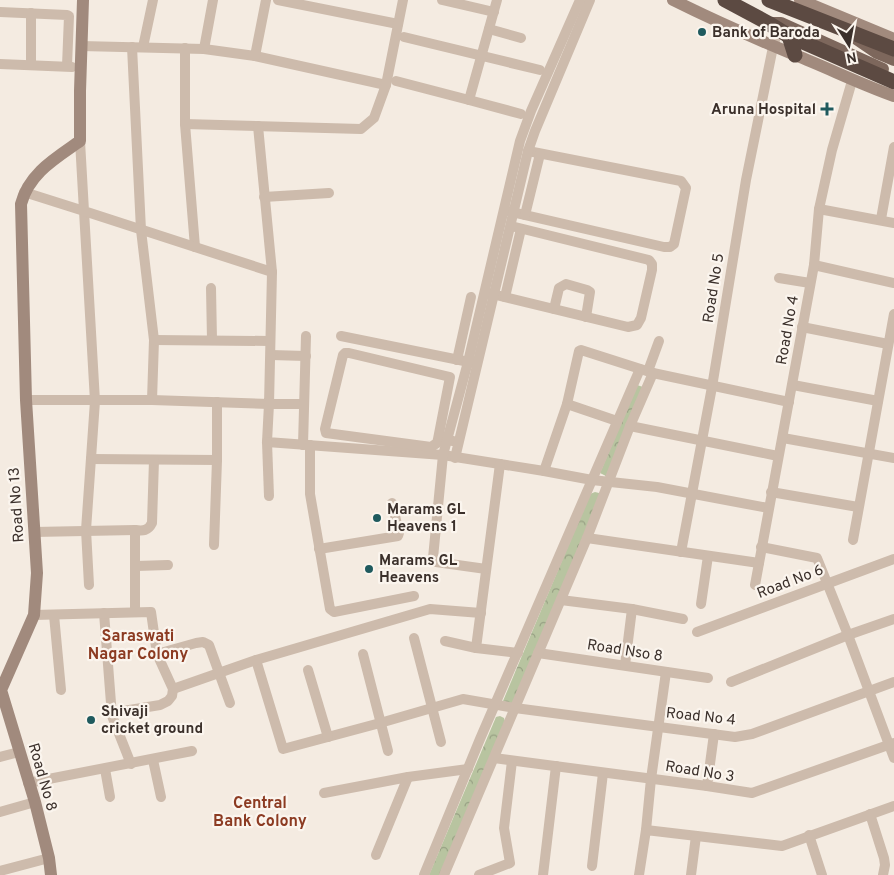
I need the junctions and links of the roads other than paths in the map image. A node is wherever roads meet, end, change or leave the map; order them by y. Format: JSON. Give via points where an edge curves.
{"nodes":[{"id":1,"x":83,"y":0,"type":"edge"},
{"id":2,"x":152,"y":0,"type":"edge"},
{"id":3,"x":213,"y":0,"type":"edge"},
{"id":4,"x":266,"y":0,"type":"edge"},
{"id":5,"x":278,"y":0,"type":"edge"},
{"id":6,"x":403,"y":0,"type":"edge"},
{"id":7,"x":442,"y":0,"type":"edge"},
{"id":8,"x":497,"y":0,"type":"edge"},
{"id":9,"x":580,"y":0,"type":"edge"},
{"id":10,"x":590,"y":0,"type":"edge"},
{"id":11,"x":673,"y":0,"type":"edge"},
{"id":12,"x":724,"y":0,"type":"edge"},
{"id":13,"x":769,"y":0,"type":"edge"},
{"id":14,"x":800,"y":3,"type":"edge"},
{"id":15,"x":0,"y":12,"type":"edge"},
{"id":16,"x":494,"y":12,"type":"junction"},
{"id":17,"x":31,"y":13,"type":"junction"},
{"id":18,"x":398,"y":24,"type":"junction"},
{"id":19,"x":489,"y":29,"type":"junction"},
{"id":20,"x":778,"y":30,"type":"junction"},
{"id":21,"x":843,"y":30,"type":"junction"},
{"id":22,"x":404,"y":38,"type":"dead end"},
{"id":23,"x":520,"y":38,"type":"dead end"},
{"id":24,"x":894,"y":40,"type":"edge"},
{"id":25,"x":81,"y":46,"type":"junction"},
{"id":26,"x":132,"y":47,"type":"junction"},
{"id":27,"x":143,"y":47,"type":"junction"},
{"id":28,"x":773,"y":47,"type":"junction"},
{"id":29,"x":185,"y":48,"type":"junction"},
{"id":30,"x":204,"y":49,"type":"junction"},
{"id":31,"x":894,"y":49,"type":"edge"},
{"id":32,"x":795,"y":54,"type":"junction"},
{"id":33,"x":482,"y":55,"type":"junction"},
{"id":34,"x":255,"y":56,"type":"junction"},
{"id":35,"x":894,"y":60,"type":"edge"},
{"id":36,"x":0,"y":64,"type":"edge"},
{"id":37,"x":31,"y":65,"type":"junction"},
{"id":38,"x":67,"y":66,"type":"junction"},
{"id":39,"x":80,"y":66,"type":"junction"},
{"id":40,"x":540,"y":70,"type":"dead end"},
{"id":41,"x":894,"y":74,"type":"edge"},
{"id":42,"x":852,"y":80,"type":"junction"},
{"id":43,"x":894,"y":82,"type":"edge"},
{"id":44,"x":391,"y":83,"type":"junction"},
{"id":45,"x":894,"y":96,"type":"edge"},
{"id":46,"x":469,"y":100,"type":"junction"},
{"id":47,"x":521,"y":114,"type":"dead end"},
{"id":48,"x":185,"y":124,"type":"junction"},
{"id":49,"x":258,"y":126,"type":"junction"},
{"id":50,"x":529,"y":132,"type":"junction"},
{"id":51,"x":80,"y":142,"type":"junction"},
{"id":52,"x":894,"y":146,"type":"edge"},
{"id":53,"x":528,"y":151,"type":"junction"},
{"id":54,"x":540,"y":154,"type":"junction"},
{"id":55,"x":24,"y":192,"type":"junction"},
{"id":56,"x":330,"y":193,"type":"dead end"},
{"id":57,"x":264,"y":197,"type":"junction"},
{"id":58,"x":819,"y":209,"type":"junction"},
{"id":59,"x":84,"y":211,"type":"junction"},
{"id":60,"x":509,"y":211,"type":"junction"},
{"id":61,"x":525,"y":215,"type":"junction"},
{"id":62,"x":881,"y":219,"type":"junction"},
{"id":63,"x":894,"y":223,"type":"edge"},
{"id":64,"x":511,"y":226,"type":"junction"},
{"id":65,"x":521,"y":229,"type":"junction"},
{"id":66,"x":141,"y":230,"type":"junction"},
{"id":67,"x":196,"y":247,"type":"junction"},
{"id":68,"x":814,"y":265,"type":"junction"},
{"id":69,"x":272,"y":272,"type":"junction"},
{"id":70,"x":780,"y":278,"type":"dead end"},
{"id":71,"x":810,"y":283,"type":"junction"},
{"id":72,"x":894,"y":283,"type":"edge"},
{"id":73,"x":211,"y":288,"type":"dead end"},
{"id":74,"x":490,"y":293,"type":"junction"},
{"id":75,"x":471,"y":297,"type":"dead end"},
{"id":76,"x":506,"y":297,"type":"junction"},
{"id":77,"x":554,"y":309,"type":"junction"},
{"id":78,"x":894,"y":314,"type":"edge"},
{"id":79,"x":586,"y":317,"type":"junction"},
{"id":80,"x":802,"y":327,"type":"junction"},
{"id":81,"x":306,"y":336,"type":"dead end"},
{"id":82,"x":341,"y":336,"type":"dead end"},
{"id":83,"x":154,"y":340,"type":"junction"},
{"id":84,"x":212,"y":340,"type":"junction"},
{"id":85,"x":270,"y":341,"type":"junction"},
{"id":86,"x":659,"y":341,"type":"dead end"},
{"id":87,"x":888,"y":344,"type":"junction"},
{"id":88,"x":271,"y":355,"type":"junction"},
{"id":89,"x":306,"y":356,"type":"junction"},
{"id":90,"x":457,"y":360,"type":"junction"},
{"id":91,"x":473,"y":363,"type":"junction"},
{"id":92,"x":647,"y":371,"type":"junction"},
{"id":93,"x":792,"y":385,"type":"junction"},
{"id":94,"x":712,"y":386,"type":"junction"},
{"id":95,"x":26,"y":400,"type":"junction"},
{"id":96,"x":152,"y":400,"type":"junction"},
{"id":97,"x":94,"y":401,"type":"junction"},
{"id":98,"x":878,"y":401,"type":"junction"},
{"id":99,"x":216,"y":402,"type":"junction"},
{"id":100,"x":789,"y":402,"type":"junction"},
{"id":101,"x":269,"y":404,"type":"junction"},
{"id":102,"x":304,"y":404,"type":"junction"},
{"id":103,"x":567,"y":404,"type":"junction"},
{"id":104,"x":617,"y":421,"type":"junction"},
{"id":105,"x":630,"y":426,"type":"junction"},
{"id":106,"x":445,"y":428,"type":"junction"},
{"id":107,"x":783,"y":438,"type":"junction"},
{"id":108,"x":443,"y":439,"type":"junction"},
{"id":109,"x":702,"y":441,"type":"junction"},
{"id":110,"x":267,"y":442,"type":"junction"},
{"id":111,"x":459,"y":443,"type":"junction"},
{"id":112,"x":306,"y":445,"type":"junction"},
{"id":113,"x":868,"y":454,"type":"junction"},
{"id":114,"x":443,"y":455,"type":"junction"},
{"id":115,"x":778,"y":456,"type":"junction"},
{"id":116,"x":455,"y":458,"type":"junction"},
{"id":117,"x":894,"y":458,"type":"edge"},
{"id":118,"x":91,"y":459,"type":"junction"},
{"id":119,"x":154,"y":460,"type":"junction"},
{"id":120,"x":217,"y":460,"type":"junction"},
{"id":121,"x":500,"y":464,"type":"junction"},
{"id":122,"x":544,"y":470,"type":"junction"},
{"id":123,"x":592,"y":480,"type":"junction"},
{"id":124,"x":608,"y":482,"type":"junction"},
{"id":125,"x":771,"y":492,"type":"junction"},
{"id":126,"x":692,"y":494,"type":"junction"},
{"id":127,"x":269,"y":496,"type":"dead end"},
{"id":128,"x":392,"y":503,"type":"dead end"},
{"id":129,"x":858,"y":507,"type":"junction"},
{"id":130,"x":768,"y":508,"type":"junction"},
{"id":131,"x":86,"y":530,"type":"junction"},
{"id":132,"x":135,"y":530,"type":"junction"},
{"id":133,"x":34,"y":532,"type":"junction"},
{"id":134,"x":587,"y":538,"type":"junction"},
{"id":135,"x":852,"y":540,"type":"dead end"},
{"id":136,"x":214,"y":546,"type":"dead end"},
{"id":137,"x":761,"y":548,"type":"junction"},
{"id":138,"x":319,"y":549,"type":"junction"},
{"id":139,"x":681,"y":552,"type":"junction"},
{"id":140,"x":708,"y":556,"type":"junction"},
{"id":141,"x":894,"y":559,"type":"edge"},
{"id":142,"x":759,"y":564,"type":"junction"},
{"id":143,"x":168,"y":565,"type":"dead end"},
{"id":144,"x":136,"y":566,"type":"junction"},
{"id":145,"x":486,"y":569,"type":"junction"},
{"id":146,"x":827,"y":583,"type":"junction"},
{"id":147,"x":89,"y":585,"type":"dead end"},
{"id":148,"x":755,"y":585,"type":"dead end"},
{"id":149,"x":414,"y":596,"type":"dead end"},
{"id":150,"x":561,"y":600,"type":"junction"},
{"id":151,"x":701,"y":604,"type":"dead end"},
{"id":152,"x":632,"y":608,"type":"junction"},
{"id":153,"x":136,"y":611,"type":"junction"},
{"id":154,"x":104,"y":613,"type":"junction"},
{"id":155,"x":481,"y":613,"type":"junction"},
{"id":156,"x":54,"y":614,"type":"junction"},
{"id":157,"x":34,"y":615,"type":"junction"},
{"id":158,"x":894,"y":619,"type":"edge"},
{"id":159,"x":683,"y":620,"type":"dead end"},
{"id":160,"x":697,"y":632,"type":"dead end"},
{"id":161,"x":848,"y":635,"type":"junction"},
{"id":162,"x":414,"y":638,"type":"dead end"},
{"id":163,"x":445,"y":641,"type":"dead end"},
{"id":164,"x":476,"y":648,"type":"junction"},
{"id":165,"x":538,"y":652,"type":"junction"},
{"id":166,"x":518,"y":653,"type":"junction"},
{"id":167,"x":157,"y":654,"type":"junction"},
{"id":168,"x":363,"y":654,"type":"dead end"},
{"id":169,"x":256,"y":660,"type":"junction"},
{"id":170,"x":625,"y":665,"type":"junction"},
{"id":171,"x":308,"y":670,"type":"dead end"},
{"id":172,"x":219,"y":672,"type":"junction"},
{"id":173,"x":666,"y":672,"type":"junction"},
{"id":174,"x":708,"y":678,"type":"dead end"},
{"id":175,"x":731,"y":682,"type":"dead end"},
{"id":176,"x":894,"y":682,"type":"edge"},
{"id":177,"x":173,"y":689,"type":"junction"},
{"id":178,"x":1,"y":690,"type":"edge"},
{"id":179,"x":61,"y":690,"type":"dead end"},
{"id":180,"x":869,"y":691,"type":"junction"},
{"id":181,"x":230,"y":703,"type":"dead end"},
{"id":182,"x":496,"y":704,"type":"junction"},
{"id":183,"x":432,"y":708,"type":"junction"},
{"id":184,"x":515,"y":708,"type":"junction"},
{"id":185,"x":111,"y":713,"type":"junction"},
{"id":186,"x":380,"y":723,"type":"junction"},
{"id":187,"x":658,"y":727,"type":"junction"},
{"id":188,"x":714,"y":734,"type":"junction"},
{"id":189,"x":328,"y":737,"type":"junction"},
{"id":190,"x":441,"y":742,"type":"dead end"},
{"id":191,"x":892,"y":744,"type":"edge"},
{"id":192,"x":192,"y":751,"type":"dead end"},
{"id":193,"x":388,"y":751,"type":"dead end"},
{"id":194,"x":19,"y":752,"type":"junction"},
{"id":195,"x":0,"y":757,"type":"edge"},
{"id":196,"x":494,"y":758,"type":"junction"},
{"id":197,"x":894,"y":758,"type":"edge"},
{"id":198,"x":153,"y":760,"type":"junction"},
{"id":199,"x":512,"y":761,"type":"junction"},
{"id":200,"x":131,"y":764,"type":"junction"},
{"id":201,"x":556,"y":766,"type":"junction"},
{"id":202,"x":468,"y":768,"type":"junction"},
{"id":203,"x":105,"y":769,"type":"junction"},
{"id":204,"x":603,"y":773,"type":"junction"},
{"id":205,"x":408,"y":777,"type":"junction"},
{"id":206,"x":651,"y":779,"type":"junction"},
{"id":207,"x":28,"y":783,"type":"junction"},
{"id":208,"x":707,"y":786,"type":"junction"},
{"id":209,"x":324,"y":793,"type":"dead end"},
{"id":210,"x":110,"y":797,"type":"dead end"},
{"id":211,"x":162,"y":797,"type":"dead end"},
{"id":212,"x":34,"y":802,"type":"junction"},
{"id":213,"x":894,"y":806,"type":"edge"},
{"id":214,"x":0,"y":812,"type":"edge"},
{"id":215,"x":870,"y":814,"type":"junction"},
{"id":216,"x":646,"y":830,"type":"junction"},
{"id":217,"x":809,"y":835,"type":"junction"},
{"id":218,"x":696,"y":836,"type":"junction"},
{"id":219,"x":376,"y":855,"type":"dead end"},
{"id":220,"x":49,"y":858,"type":"junction"},
{"id":221,"x":592,"y":866,"type":"dead end"},
{"id":222,"x":0,"y":871,"type":"edge"},
{"id":223,"x":51,"y":875,"type":"edge"},
{"id":224,"x":424,"y":875,"type":"edge"},
{"id":225,"x":444,"y":875,"type":"edge"},
{"id":226,"x":479,"y":875,"type":"edge"},
{"id":227,"x":543,"y":875,"type":"edge"},
{"id":228,"x":638,"y":875,"type":"edge"},
{"id":229,"x":691,"y":875,"type":"edge"},
{"id":230,"x":822,"y":875,"type":"edge"},
{"id":231,"x":882,"y":875,"type":"edge"}],
"edges":[{"from":1,"to":25,"type":"street"},
{"from":2,"to":27,"type":"street"},
{"from":3,"to":30,"type":"street"},
{"from":4,"to":34,"type":"street"},
{"from":5,"to":18,"type":"street"},
{"from":6,"to":18,"type":"street"},
{"from":7,"to":16,"type":"street"},
{"from":8,"to":16,"type":"street"},
{"from":9,"to":50,"type":"street","via":[[531,111]]},
{"from":10,"to":50,"type":"street"},
{"from":11,"to":28,"type":"street"},
{"from":12,"to":20,"type":"highway"},
{"from":13,"to":14,"type":"highway"},
{"from":14,"to":21,"type":"highway"},
{"from":14,"to":24,"type":"street"},
{"from":15,"to":17,"type":"street"},
{"from":16,"to":19,"type":"street"},
{"from":17,"to":37,"type":"street"},
{"from":17,"to":38,"type":"street","via":[[70,16]]},
{"from":18,"to":44,"type":"street"},
{"from":19,"to":23,"type":"street"},
{"from":19,"to":33,"type":"street"},
{"from":20,"to":28,"type":"street","name":"Road No 5"},
{"from":20,"to":32,"type":"highway"},
{"from":20,"to":41,"type":"main road","via":[[781,23]]},
{"from":20,"to":43,"type":"highway"},
{"from":21,"to":31,"type":"highway"},
{"from":21,"to":35,"type":"main road","via":[[877,53]]},
{"from":22,"to":33,"type":"street"},
{"from":25,"to":26,"type":"street"},
{"from":25,"to":39,"type":"street"},
{"from":26,"to":27,"type":"street"},
{"from":26,"to":66,"type":"street"},
{"from":27,"to":29,"type":"street"},
{"from":28,"to":32,"type":"street"},
{"from":28,"to":94,"type":"street","name":"Road No 5","via":[[746,180]]},
{"from":29,"to":30,"type":"street"},
{"from":29,"to":48,"type":"street"},
{"from":30,"to":34,"type":"street"},
{"from":32,"to":42,"type":"street"},
{"from":33,"to":40,"type":"street"},
{"from":33,"to":46,"type":"street"},
{"from":34,"to":44,"type":"street"},
{"from":36,"to":37,"type":"street"},
{"from":37,"to":38,"type":"street"},
{"from":38,"to":39,"type":"street"},
{"from":39,"to":51,"type":"street"},
{"from":42,"to":45,"type":"street"},
{"from":42,"to":58,"type":"street","name":"Road No 4"},
{"from":44,"to":46,"type":"street"},
{"from":44,"to":49,"type":"street","via":[[374,118],[361,129]]},
{"from":46,"to":47,"type":"street"},
{"from":48,"to":49,"type":"street"},
{"from":48,"to":67,"type":"street"},
{"from":49,"to":57,"type":"street"},
{"from":50,"to":53,"type":"street"},
{"from":50,"to":60,"type":"street","via":[[520,141]]},
{"from":51,"to":55,"type":"street","via":[[48,163]]},
{"from":51,"to":59,"type":"street"},
{"from":52,"to":62,"type":"street"},
{"from":53,"to":54,"type":"street"},
{"from":53,"to":60,"type":"street"},
{"from":54,"to":61,"type":"street"},
{"from":54,"to":61,"type":"street","via":[[681,181],[686,188],[674,244],[664,247]]},
{"from":55,"to":59,"type":"street"},
{"from":55,"to":95,"type":"street","name":"Road No 13","via":[[21,204]]},
{"from":56,"to":57,"type":"street"},
{"from":57,"to":69,"type":"street"},
{"from":58,"to":62,"type":"street"},
{"from":58,"to":68,"type":"street","name":"Road No 4"},
{"from":59,"to":66,"type":"street"},
{"from":59,"to":97,"type":"street"},
{"from":60,"to":61,"type":"street"},
{"from":60,"to":64,"type":"street"},
{"from":60,"to":74,"type":"street"},
{"from":62,"to":63,"type":"street"},
{"from":64,"to":65,"type":"street"},
{"from":64,"to":74,"type":"street"},
{"from":65,"to":76,"type":"street"},
{"from":65,"to":79,"type":"street","via":[[649,260],[652,264],[642,318],[637,325],[628,327]]},
{"from":66,"to":67,"type":"street"},
{"from":66,"to":83,"type":"street"},
{"from":67,"to":69,"type":"street"},
{"from":68,"to":71,"type":"street","name":"Road No 4"},
{"from":68,"to":72,"type":"street"},
{"from":69,"to":85,"type":"street"},
{"from":70,"to":71,"type":"street"},
{"from":71,"to":80,"type":"street","name":"Road No 4"},
{"from":73,"to":84,"type":"street"},
{"from":74,"to":76,"type":"street"},
{"from":74,"to":91,"type":"street"},
{"from":75,"to":90,"type":"street"},
{"from":76,"to":77,"type":"street"},
{"from":77,"to":79,"type":"street"},
{"from":77,"to":79,"type":"street","via":[[560,288],[566,284],[590,292]]},
{"from":78,"to":87,"type":"street"},
{"from":80,"to":87,"type":"street"},
{"from":80,"to":93,"type":"street","name":"Road No 4"},
{"from":81,"to":89,"type":"street"},
{"from":82,"to":90,"type":"street"},
{"from":83,"to":84,"type":"street"},
{"from":83,"to":96,"type":"street"},
{"from":84,"to":85,"type":"street"},
{"from":85,"to":88,"type":"street"},
{"from":86,"to":92,"type":"street"},
{"from":87,"to":98,"type":"street"},
{"from":88,"to":89,"type":"street"},
{"from":88,"to":101,"type":"street"},
{"from":89,"to":102,"type":"street"},
{"from":90,"to":91,"type":"street"},
{"from":91,"to":106,"type":"street"},
{"from":91,"to":111,"type":"street"},
{"from":92,"to":94,"type":"street"},
{"from":92,"to":103,"type":"street","via":[[581,350]]},
{"from":92,"to":104,"type":"street"},
{"from":92,"to":105,"type":"street"},
{"from":93,"to":98,"type":"street"},
{"from":93,"to":100,"type":"street","name":"Road No 4"},
{"from":94,"to":100,"type":"street"},
{"from":94,"to":109,"type":"street","name":"Road No 5"},
{"from":95,"to":97,"type":"street"},
{"from":95,"to":133,"type":"street","name":"Road No 13"},
{"from":96,"to":97,"type":"street"},
{"from":96,"to":99,"type":"street"},
{"from":97,"to":118,"type":"street"},
{"from":98,"to":113,"type":"street"},
{"from":99,"to":101,"type":"street"},
{"from":99,"to":120,"type":"street"},
{"from":100,"to":107,"type":"street","name":"Road No 4"},
{"from":101,"to":102,"type":"street"},
{"from":101,"to":110,"type":"street"},
{"from":102,"to":112,"type":"street"},
{"from":103,"to":104,"type":"street"},
{"from":103,"to":122,"type":"street"},
{"from":104,"to":123,"type":"street"},
{"from":105,"to":109,"type":"street"},
{"from":105,"to":124,"type":"street"},
{"from":106,"to":108,"type":"street"},
{"from":106,"to":108,"type":"street","via":[[450,377],[349,353],[343,355],[326,433],[431,447]]},
{"from":107,"to":113,"type":"street"},
{"from":107,"to":115,"type":"street","name":"Road No 4"},
{"from":108,"to":111,"type":"street"},
{"from":108,"to":114,"type":"street"},
{"from":109,"to":115,"type":"street"},
{"from":109,"to":126,"type":"street","name":"Road No 5"},
{"from":110,"to":112,"type":"street"},
{"from":110,"to":127,"type":"street"},
{"from":111,"to":116,"type":"street"},
{"from":112,"to":114,"type":"street"},
{"from":112,"to":138,"type":"street"},
{"from":113,"to":117,"type":"street"},
{"from":113,"to":129,"type":"street"},
{"from":114,"to":116,"type":"street"},
{"from":114,"to":145,"type":"street","via":[[433,558],[436,562]]},
{"from":115,"to":125,"type":"street","name":"Road No 4"},
{"from":116,"to":121,"type":"street"},
{"from":118,"to":119,"type":"street"},
{"from":118,"to":131,"type":"street"},
{"from":119,"to":120,"type":"street"},
{"from":119,"to":132,"type":"street","via":[[152,523],[150,528]]},
{"from":120,"to":136,"type":"street"},
{"from":121,"to":122,"type":"street"},
{"from":121,"to":145,"type":"street"},
{"from":122,"to":123,"type":"street"},
{"from":123,"to":124,"type":"street"},
{"from":123,"to":166,"type":"street"},
{"from":124,"to":126,"type":"street"},
{"from":124,"to":134,"type":"street"},
{"from":125,"to":129,"type":"street"},
{"from":125,"to":130,"type":"street","name":"Road No 4"},
{"from":126,"to":130,"type":"street"},
{"from":126,"to":139,"type":"street","name":"Road No 5"},
{"from":128,"to":138,"type":"street","via":[[400,533],[398,536]]},
{"from":129,"to":135,"type":"street"},
{"from":130,"to":137,"type":"street","name":"Road No 4"},
{"from":131,"to":132,"type":"street"},
{"from":131,"to":133,"type":"street"},
{"from":131,"to":147,"type":"street"},
{"from":132,"to":144,"type":"street"},
{"from":133,"to":157,"type":"street","name":"Road No 13","via":[[37,573]]},
{"from":134,"to":139,"type":"street"},
{"from":134,"to":150,"type":"street"},
{"from":137,"to":142,"type":"street","name":"Road No 4"},
{"from":137,"to":146,"type":"street","via":[[817,558]]},
{"from":138,"to":149,"type":"street","via":[[331,611]]},
{"from":139,"to":140,"type":"street"},
{"from":140,"to":142,"type":"street"},
{"from":140,"to":151,"type":"street"},
{"from":141,"to":146,"type":"street","name":"Road No 6"},
{"from":142,"to":148,"type":"street","name":"Road No 4"},
{"from":143,"to":144,"type":"street"},
{"from":144,"to":153,"type":"street"},
{"from":145,"to":155,"type":"street"},
{"from":146,"to":160,"type":"street","name":"Road No 6"},
{"from":146,"to":161,"type":"street"},
{"from":150,"to":152,"type":"street"},
{"from":150,"to":165,"type":"street"},
{"from":152,"to":159,"type":"street"},
{"from":152,"to":170,"type":"street"},
{"from":153,"to":154,"type":"street"},
{"from":153,"to":167,"type":"street","via":[[151,612]]},
{"from":154,"to":156,"type":"street"},
{"from":154,"to":185,"type":"street"},
{"from":155,"to":164,"type":"street"},
{"from":155,"to":169,"type":"street","via":[[430,609]]},
{"from":156,"to":157,"type":"street"},
{"from":156,"to":179,"type":"street"},
{"from":157,"to":178,"type":"street","name":"Road No 13"},
{"from":158,"to":161,"type":"street"},
{"from":161,"to":175,"type":"street"},
{"from":161,"to":180,"type":"street"},
{"from":162,"to":183,"type":"street"},
{"from":163,"to":164,"type":"street"},
{"from":164,"to":166,"type":"street"},
{"from":165,"to":170,"type":"street","name":"Road Nso 8"},
{"from":165,"to":184,"type":"street"},
{"from":166,"to":182,"type":"street"},
{"from":167,"to":172,"type":"street","via":[[202,642],[210,645]]},
{"from":167,"to":177,"type":"street"},
{"from":168,"to":186,"type":"street"},
{"from":169,"to":172,"type":"street"},
{"from":169,"to":189,"type":"street","name":"Road No 4","via":[[284,749]]},
{"from":170,"to":173,"type":"street","name":"Road Nso 8"},
{"from":171,"to":189,"type":"street"},
{"from":172,"to":177,"type":"street"},
{"from":172,"to":181,"type":"street"},
{"from":173,"to":174,"type":"street","name":"Road Nso 8"},
{"from":173,"to":187,"type":"street"},
{"from":176,"to":180,"type":"street","name":"Road No 4"},
{"from":177,"to":185,"type":"street","via":[[168,701],[160,705]]},
{"from":178,"to":194,"type":"street","name":"Road No 8"},
{"from":180,"to":188,"type":"street","name":"Road No 4","via":[[752,734],[735,737]]},
{"from":180,"to":191,"type":"street"},
{"from":182,"to":183,"type":"street","name":"Road No 4","via":[[463,699]]},
{"from":182,"to":184,"type":"street","name":"Road No 4"},
{"from":182,"to":202,"type":"street"},
{"from":183,"to":186,"type":"street","name":"Road No 4"},
{"from":183,"to":190,"type":"street"},
{"from":184,"to":187,"type":"street","name":"Road No 4"},
{"from":184,"to":196,"type":"street"},
{"from":185,"to":200,"type":"street"},
{"from":186,"to":189,"type":"street","name":"Road No 4"},
{"from":186,"to":193,"type":"street"},
{"from":187,"to":188,"type":"street","name":"Road No 4"},
{"from":187,"to":206,"type":"street"},
{"from":188,"to":208,"type":"street"},
{"from":191,"to":197,"type":"street"},
{"from":191,"to":208,"type":"street","name":"Road No 3","via":[[758,792],[745,793]]},
{"from":192,"to":198,"type":"street"},
{"from":194,"to":195,"type":"street"},
{"from":194,"to":207,"type":"street","name":"Road No 8"},
{"from":196,"to":199,"type":"street","name":"Road No 3"},
{"from":196,"to":225,"type":"street"},
{"from":198,"to":200,"type":"street"},
{"from":198,"to":211,"type":"street"},
{"from":199,"to":201,"type":"street","name":"Road No 3"},
{"from":199,"to":226,"type":"street","via":[[504,828],[510,863]]},
{"from":200,"to":203,"type":"street"},
{"from":201,"to":204,"type":"street","name":"Road No 3"},
{"from":201,"to":227,"type":"street"},
{"from":202,"to":205,"type":"street"},
{"from":202,"to":224,"type":"street"},
{"from":203,"to":207,"type":"street"},
{"from":203,"to":210,"type":"street"},
{"from":204,"to":206,"type":"street","name":"Road No 3"},
{"from":204,"to":221,"type":"street"},
{"from":205,"to":209,"type":"street"},
{"from":205,"to":219,"type":"street"},
{"from":206,"to":208,"type":"street","name":"Road No 3"},
{"from":206,"to":216,"type":"street"},
{"from":207,"to":212,"type":"street","name":"Road No 8"},
{"from":212,"to":214,"type":"street"},
{"from":212,"to":220,"type":"street","name":"Road No 8"},
{"from":213,"to":215,"type":"street"},
{"from":215,"to":217,"type":"street"},
{"from":215,"to":231,"type":"street","via":[[884,858]]},
{"from":216,"to":218,"type":"street"},
{"from":216,"to":228,"type":"street"},
{"from":217,"to":218,"type":"street","via":[[782,846]]},
{"from":217,"to":230,"type":"street"},
{"from":218,"to":229,"type":"street"},
{"from":220,"to":222,"type":"street"},
{"from":220,"to":223,"type":"street","name":"Road No 8"}]}
